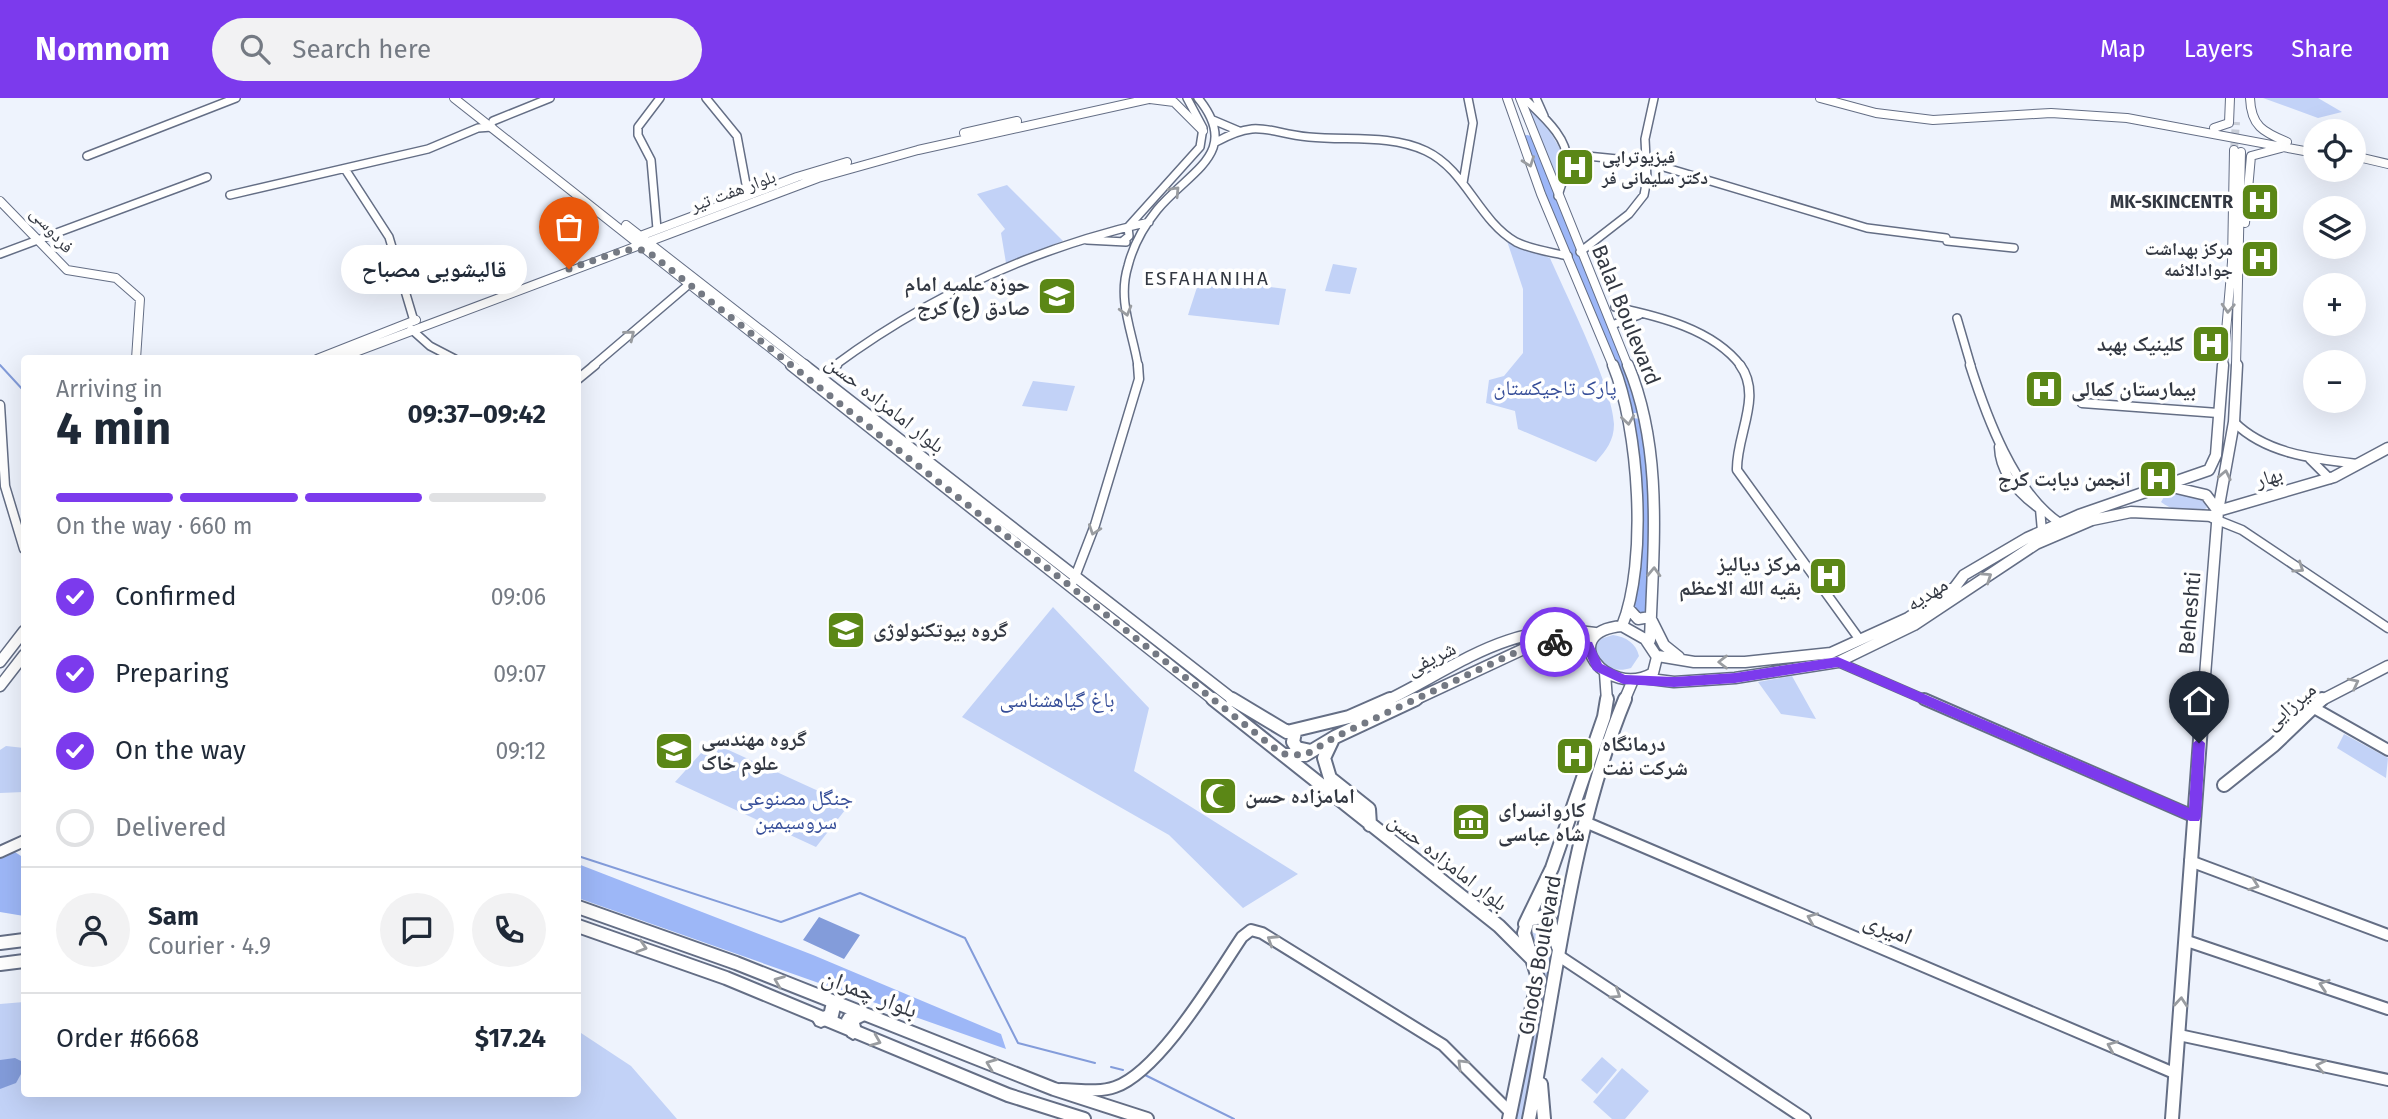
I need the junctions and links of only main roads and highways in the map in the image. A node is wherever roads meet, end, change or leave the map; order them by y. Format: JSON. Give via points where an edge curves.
{"nodes":[{"id":1,"x":454,"y":98,"type":"edge"},
{"id":2,"x":466,"y":98,"type":"edge"},
{"id":3,"x":1122,"y":98,"type":"edge"},
{"id":4,"x":1152,"y":98,"type":"edge"},
{"id":5,"x":1507,"y":98,"type":"edge"},
{"id":6,"x":1522,"y":98,"type":"edge"},
{"id":7,"x":1820,"y":98,"type":"edge"},
{"id":8,"x":1836,"y":98,"type":"edge"},
{"id":9,"x":2230,"y":98,"type":"edge"},
{"id":10,"x":2236,"y":98,"type":"edge"},
{"id":11,"x":2244,"y":98,"type":"edge"},
{"id":12,"x":2250,"y":98,"type":"edge"},
{"id":13,"x":2080,"y":107,"type":"junction"},
{"id":14,"x":2243,"y":111,"type":"tunnel mouth"},
{"id":15,"x":2130,"y":113,"type":"junction"},
{"id":16,"x":2088,"y":114,"type":"junction"},
{"id":17,"x":2116,"y":117,"type":"junction"},
{"id":18,"x":2235,"y":122,"type":"tunnel mouth"},
{"id":19,"x":489,"y":123,"type":"junction"},
{"id":20,"x":2209,"y":129,"type":"junction"},
{"id":21,"x":1203,"y":131,"type":"road end"},
{"id":22,"x":1534,"y":134,"type":"junction"},
{"id":23,"x":1519,"y":135,"type":"junction"},
{"id":24,"x":2289,"y":145,"type":"junction"},
{"id":25,"x":924,"y":146,"type":"junction"},
{"id":26,"x":2303,"y":148,"type":"edge"},
{"id":27,"x":910,"y":149,"type":"junction"},
{"id":28,"x":2237,"y":151,"type":"tunnel mouth"},
{"id":29,"x":2366,"y":161,"type":"edge"},
{"id":30,"x":2388,"y":166,"type":"edge"},
{"id":31,"x":0,"y":201,"type":"edge"},
{"id":32,"x":684,"y":227,"type":"junction"},
{"id":33,"x":640,"y":242,"type":"junction"},
{"id":34,"x":2235,"y":242,"type":"junction"},
{"id":35,"x":664,"y":254,"type":"junction"},
{"id":36,"x":482,"y":298,"type":"junction"},
{"id":37,"x":1602,"y":302,"type":"junction"},
{"id":38,"x":1587,"y":303,"type":"junction"},
{"id":39,"x":413,"y":325,"type":"junction"},
{"id":40,"x":135,"y":355,"type":"edge"},
{"id":41,"x":328,"y":355,"type":"edge"},
{"id":42,"x":346,"y":355,"type":"edge"},
{"id":43,"x":815,"y":380,"type":"junction"},
{"id":44,"x":2388,"y":448,"type":"edge"},
{"id":45,"x":2166,"y":487,"type":"junction"},
{"id":46,"x":2215,"y":515,"type":"junction"},
{"id":47,"x":1629,"y":609,"type":"junction"},
{"id":48,"x":1650,"y":617,"type":"junction"},
{"id":49,"x":1622,"y":626,"type":"junction"},
{"id":50,"x":1595,"y":633,"type":"junction"},
{"id":51,"x":21,"y":635,"type":"edge"},
{"id":52,"x":1650,"y":640,"type":"junction"},
{"id":53,"x":1588,"y":645,"type":"junction"},
{"id":54,"x":1658,"y":656,"type":"junction"},
{"id":55,"x":21,"y":659,"type":"edge"},
{"id":56,"x":0,"y":662,"type":"edge"},
{"id":57,"x":1691,"y":662,"type":"junction"},
{"id":58,"x":2388,"y":666,"type":"edge"},
{"id":59,"x":1605,"y":673,"type":"junction"},
{"id":60,"x":1637,"y":679,"type":"junction"},
{"id":61,"x":1698,"y":680,"type":"junction"},
{"id":62,"x":1660,"y":682,"type":"junction"},
{"id":63,"x":0,"y":685,"type":"edge"},
{"id":64,"x":1622,"y":704,"type":"junction"},
{"id":65,"x":1291,"y":732,"type":"junction"},
{"id":66,"x":1335,"y":737,"type":"junction"},
{"id":67,"x":1271,"y":745,"type":"junction"},
{"id":68,"x":1312,"y":751,"type":"junction"},
{"id":69,"x":1282,"y":754,"type":"junction"},
{"id":70,"x":2224,"y":785,"type":"dead end"},
{"id":71,"x":1370,"y":825,"type":"junction"},
{"id":72,"x":581,"y":908,"type":"edge"},
{"id":73,"x":1525,"y":924,"type":"junction"},
{"id":74,"x":581,"y":927,"type":"edge"},
{"id":75,"x":21,"y":940,"type":"edge"},
{"id":76,"x":0,"y":943,"type":"edge"},
{"id":77,"x":1559,"y":956,"type":"junction"},
{"id":78,"x":1533,"y":960,"type":"junction"},
{"id":79,"x":21,"y":961,"type":"edge"},
{"id":80,"x":0,"y":964,"type":"edge"},
{"id":81,"x":833,"y":1003,"type":"junction"},
{"id":82,"x":862,"y":1014,"type":"junction"},
{"id":83,"x":821,"y":1020,"type":"junction"},
{"id":84,"x":853,"y":1031,"type":"junction"},
{"id":85,"x":1541,"y":1056,"type":"junction"},
{"id":86,"x":1510,"y":1116,"type":"edge"},
{"id":87,"x":1084,"y":1119,"type":"edge"},
{"id":88,"x":1147,"y":1119,"type":"edge"},
{"id":89,"x":1529,"y":1119,"type":"edge"},
{"id":90,"x":1544,"y":1119,"type":"edge"},
{"id":91,"x":2172,"y":1119,"type":"edge"}],
"edges":[{"from":1,"to":19,"type":"main road","name":"بلوار امامزاده حسن"},
{"from":2,"to":19,"type":"main road","name":"بلوار امامزاده حسن"},
{"from":3,"to":25,"type":"main road","name":"بلوار هفت تیر"},
{"from":4,"to":21,"type":"main road","via":[[1174,102]]},
{"from":4,"to":25,"type":"main road","name":"بلوار هفت تیر"},
{"from":5,"to":23,"type":"main road","name":"Balal Boulevard"},
{"from":6,"to":22,"type":"main road","name":"Balal Boulevard"},
{"from":7,"to":16,"type":"main road","via":[[1873,113],[1919,119]]},
{"from":8,"to":13,"type":"main road","via":[[1929,115]]},
{"from":9,"to":20,"type":"main road","via":[[2229,123]]},
{"from":10,"to":18,"type":"main road"},
{"from":11,"to":14,"type":"main road"},
{"from":12,"to":24,"type":"main road","via":[[2249,116],[2254,125]]},
{"from":13,"to":15,"type":"main road"},
{"from":13,"to":16,"type":"main road","via":[[2091,111]]},
{"from":15,"to":17,"type":"main road","via":[[2110,112]]},
{"from":15,"to":20,"type":"main road"},
{"from":16,"to":17,"type":"main road"},
{"from":17,"to":20,"type":"main road"},
{"from":19,"to":33,"type":"main road","name":"بلوار امامزاده حسن"},
{"from":20,"to":24,"type":"main road"},
{"from":20,"to":34,"type":"main road","via":[[2228,148],[2226,212]]},
{"from":22,"to":23,"type":"main road"},
{"from":22,"to":37,"type":"main road","name":"Balal Boulevard"},
{"from":23,"to":38,"type":"main road","name":"Balal Boulevard","one_way":true},
{"from":24,"to":26,"type":"main road"},
{"from":24,"to":34,"type":"main road","via":[[2251,156],[2248,209]]},
{"from":25,"to":27,"type":"main road","name":"بلوار هفت تیر"},
{"from":27,"to":32,"type":"main road","name":"بلوار هفت تیر"},
{"from":27,"to":33,"type":"main road","name":"بلوار هفت تیر","via":[[819,170],[657,229]]},
{"from":28,"to":34,"type":"main road","name":"Beheshti"},
{"from":29,"to":30,"type":"main road"},
{"from":31,"to":40,"type":"main road","name":"فردوسی","via":[[66,270],[127,282],[140,299]]},
{"from":32,"to":33,"type":"main road","name":"بلوار هفت تیر"},
{"from":32,"to":35,"type":"main road","via":[[667,240]]},
{"from":33,"to":35,"type":"main road","name":"بلوار امامزاده حسن"},
{"from":33,"to":36,"type":"main road","name":"بلوار هفت تیر"},
{"from":33,"to":36,"type":"main road","name":"بلوار هفت تیر"},
{"from":33,"to":43,"type":"main road","name":"بلوار امامزاده حسن","via":[[688,285]]},
{"from":34,"to":45,"type":"main road","name":"Beheshti","one_way":true,"via":[[2214,464]]},
{"from":46,"to":34,"type":"main road","name":"Beheshti","one_way":true,"via":[[2234,422]]},
{"from":35,"to":43,"type":"main road","name":"بلوار امامزاده حسن"},
{"from":36,"to":39,"type":"main road","name":"بلوار هفت تیر"},
{"from":37,"to":38,"type":"main road","via":[[1595,306]]},
{"from":48,"to":37,"type":"main road","name":"Balal Boulevard","one_way":true,"via":[[1654,504],[1645,417]]},
{"from":38,"to":47,"type":"main road","name":"Balal Boulevard","one_way":true,"via":[[1629,416],[1637,501]]},
{"from":39,"to":41,"type":"main road","name":"بلوار هفت تیر"},
{"from":39,"to":42,"type":"main road","name":"بلوار هفت تیر"},
{"from":43,"to":65,"type":"main road","name":"بلوار امامزاده حسن","via":[[1077,576],[1237,703]]},
{"from":43,"to":67,"type":"main road","name":"بلوار امامزاده حسن"},
{"from":44,"to":46,"type":"main road","name":"بهار","via":[[2329,479]]},
{"from":45,"to":46,"type":"main road","via":[[2201,492],[2214,501]]},
{"from":45,"to":57,"type":"main road","name":"مهدیه","one_way":true,"via":[[2042,531],[1964,575],[1955,587],[1908,618],[1831,653]]},
{"from":61,"to":46,"type":"main road","name":"مهدیه","one_way":true,"via":[[1838,662],[1914,625],[2036,544],[2092,520],[2130,512]]},
{"from":91,"to":46,"type":"main road","name":"Beheshti","one_way":true},
{"from":47,"to":48,"type":"main road","via":[[1638,619]]},
{"from":47,"to":49,"type":"main road","name":"Balal Boulevard"},
{"from":48,"to":52,"type":"main road","name":"Balal Boulevard"},
{"from":48,"to":57,"type":"main road","via":[[1667,650]]},
{"from":49,"to":50,"type":"main road"},
{"from":49,"to":52,"type":"main road"},
{"from":50,"to":53,"type":"main road"},
{"from":50,"to":65,"type":"main road","name":"شریفی","via":[[1552,629],[1521,635],[1385,702],[1321,728]]},
{"from":51,"to":56,"type":"main road"},
{"from":52,"to":54,"type":"main road"},
{"from":53,"to":59,"type":"main road","via":[[1592,660]]},
{"from":53,"to":66,"type":"main road","name":"شریفی","via":[[1549,642],[1528,647]]},
{"from":54,"to":57,"type":"main road","name":"مهدیه"},
{"from":54,"to":60,"type":"main road","via":[[1655,670]]},
{"from":55,"to":63,"type":"main road"},
{"from":57,"to":61,"type":"main road","via":[[1686,670]]},
{"from":70,"to":58,"type":"main road","name":"میرزایی","one_way":true,"via":[[2322,699]]},
{"from":59,"to":60,"type":"main road"},
{"from":59,"to":73,"type":"main road","via":[[1604,717],[1552,868]]},
{"from":60,"to":62,"type":"main road","name":"مهدیه"},
{"from":60,"to":64,"type":"main road","name":"Ghods Boulevard"},
{"from":61,"to":62,"type":"main road","name":"مهدیه"},
{"from":62,"to":64,"type":"main road","via":[[1634,688]]},
{"from":64,"to":77,"type":"main road","name":"Ghods Boulevard","via":[[1585,822]]},
{"from":65,"to":67,"type":"main road","via":[[1285,743]]},
{"from":65,"to":68,"type":"main road","name":"بلوار امامزاده حسن","via":[[1297,748]]},
{"from":66,"to":68,"type":"main road","name":"شریفی"},
{"from":66,"to":71,"type":"main road","name":"بلوار امامزاده حسن","via":[[1327,747],[1325,768],[1330,778],[1369,809]]},
{"from":67,"to":69,"type":"main road","name":"بلوار امامزاده حسن"},
{"from":68,"to":69,"type":"main road","via":[[1297,757]]},
{"from":69,"to":71,"type":"main road","name":"بلوار امامزاده حسن"},
{"from":71,"to":78,"type":"main road","name":"بلوار امامزاده حسن","via":[[1499,926]]},
{"from":81,"to":72,"type":"main road","name":"بلوار چمران","one_way":true},
{"from":73,"to":77,"type":"main road","via":[[1535,917],[1550,922]]},
{"from":73,"to":78,"type":"main road","via":[[1524,936]]},
{"from":74,"to":83,"type":"main road","name":"بلوار چمران","one_way":true,"via":[[684,961]]},
{"from":75,"to":76,"type":"main road"},
{"from":77,"to":85,"type":"main road","name":"Ghods Boulevard"},
{"from":78,"to":86,"type":"main road","via":[[1538,978],[1535,999]]},
{"from":79,"to":80,"type":"main road"},
{"from":81,"to":82,"type":"main road","name":"بلوار چمران"},
{"from":81,"to":83,"type":"highway","via":[[832,1015]]},
{"from":82,"to":84,"type":"highway","via":[[850,1020]]},
{"from":88,"to":82,"type":"main road","name":"بلوار چمران","one_way":true,"via":[[1054,1089]]},
{"from":83,"to":84,"type":"main road","name":"بلوار چمران"},
{"from":84,"to":87,"type":"main road","name":"بلوار چمران","one_way":true,"via":[[1008,1095]]},
{"from":85,"to":89,"type":"main road","name":"Ghods Boulevard"},
{"from":85,"to":90,"type":"main road"}]}
